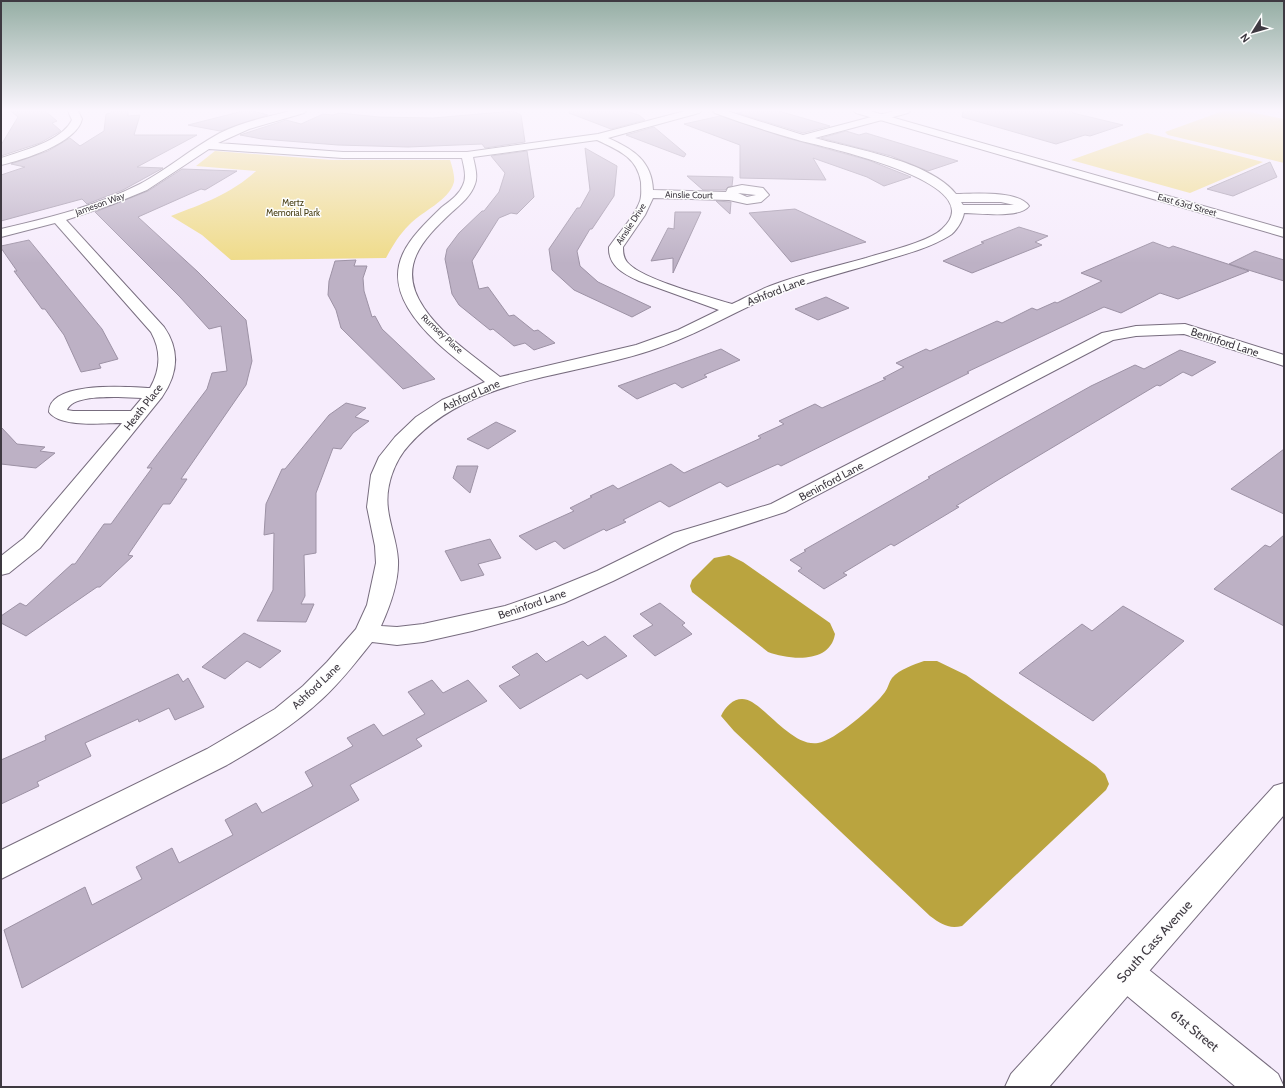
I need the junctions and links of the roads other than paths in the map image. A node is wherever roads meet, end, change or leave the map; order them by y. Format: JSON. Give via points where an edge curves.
{"nodes":[{"id":1,"x":183,"y":162,"type":"edge"},
{"id":2,"x":469,"y":162,"type":"edge"},
{"id":3,"x":640,"y":162,"type":"edge"},
{"id":4,"x":891,"y":162,"type":"edge"},
{"id":5,"x":1037,"y":162,"type":"edge"},
{"id":6,"x":648,"y":194,"type":"junction"},
{"id":7,"x":731,"y":196,"type":"dead end"},
{"id":8,"x":57,"y":218,"type":"junction"},
{"id":9,"x":1,"y":233,"type":"edge"},
{"id":10,"x":1284,"y":233,"type":"edge"},
{"id":11,"x":731,"y":309,"type":"junction"},
{"id":12,"x":1284,"y":362,"type":"edge"},
{"id":13,"x":496,"y":383,"type":"junction"},
{"id":14,"x":156,"y":393,"type":"junction"},
{"id":15,"x":136,"y":417,"type":"junction"},
{"id":16,"x":1,"y":568,"type":"edge"},
{"id":17,"x":366,"y":632,"type":"junction"},
{"id":18,"x":1284,"y":795,"type":"edge"},
{"id":19,"x":1,"y":865,"type":"edge"},
{"id":20,"x":1126,"y":973,"type":"junction"},
{"id":21,"x":1024,"y":1087,"type":"edge"},
{"id":22,"x":1265,"y":1087,"type":"edge"}],
"edges":[{"from":1,"to":8,"type":"street","name":"Jameson Way","via":[[142,187]]},
{"from":2,"to":13,"type":"street","name":"Rumsey Place","via":[[470,183],[464,195],[419,236],[408,255],[405,282],[410,297],[428,322]]},
{"from":3,"to":6,"type":"street","name":"Ainslie Drive","via":[[645,172]]},
{"from":4,"to":11,"type":"street","name":"Ashford Lane","via":[[929,178],[955,203],[958,215],[947,232],[919,246],[800,280]]},
{"from":5,"to":10,"type":"street","name":"East 63rd Street"},
{"from":6,"to":7,"type":"street","name":"Ainslie Court"},
{"from":6,"to":11,"type":"street","name":"Ainslie Drive","via":[[646,203],[616,247],[618,260],[630,272],[641,277]]},
{"from":8,"to":9,"type":"street","name":"Jameson Way"},
{"from":8,"to":14,"type":"street","name":"Heath Place","via":[[163,338],[168,355],[168,371]]},
{"from":11,"to":13,"type":"street","name":"Ashford Lane","via":[[684,333],[642,348]]},
{"from":12,"to":17,"type":"street","name":"Beninford Lane","via":[[1185,329],[1136,331],[1112,335],[778,508],[682,538],[556,597],[492,618],[423,633],[396,636]]},
{"from":13,"to":17,"type":"street","name":"Ashford Lane","via":[[436,412],[415,428],[389,457],[381,474],[377,507],[386,546],[387,563],[379,605]]},
{"from":14,"to":15,"type":"street","name":"Heath Place"},
{"from":14,"to":15,"type":"street","via":[[88,393],[74,396],[58,406],[58,412],[72,417]]},
{"from":15,"to":16,"type":"street","name":"Heath Place","via":[[32,543]]},
{"from":17,"to":19,"type":"street","name":"Ashford Lane","via":[[336,669],[312,693],[284,716],[249,739]]},
{"from":18,"to":20,"type":"street","name":"South Cass Avenue"},
{"from":20,"to":21,"type":"street","name":"South Cass Avenue"},
{"from":20,"to":22,"type":"street","name":"61st Street"}]}
